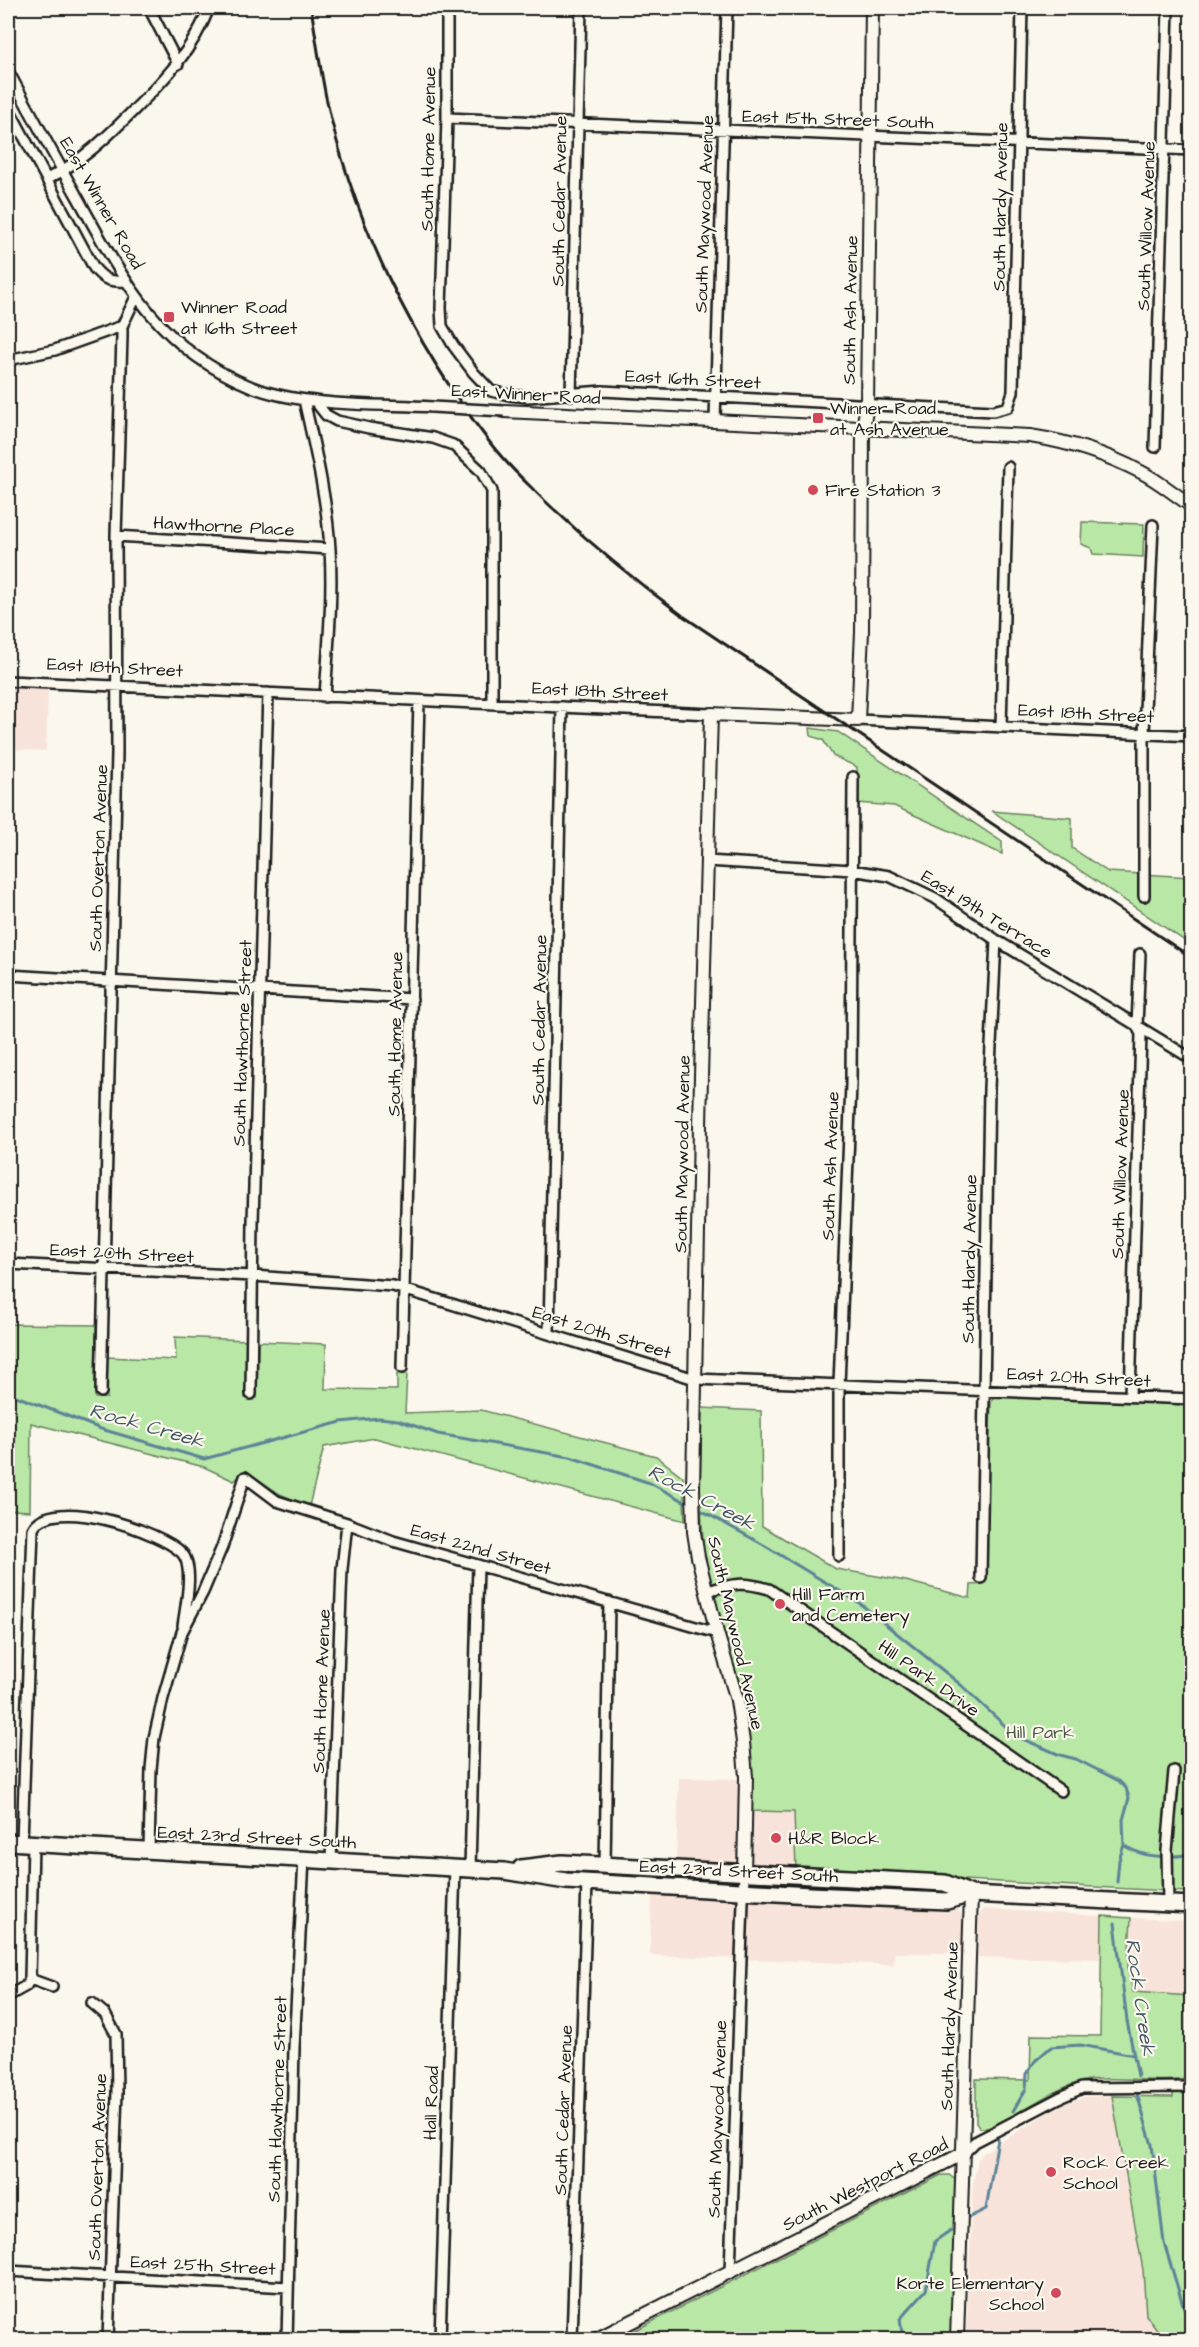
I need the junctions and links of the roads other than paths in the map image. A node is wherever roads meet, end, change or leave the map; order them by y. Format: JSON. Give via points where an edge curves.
{"nodes":[{"id":1,"x":150,"y":8,"type":"edge"},
{"id":2,"x":209,"y":8,"type":"edge"},
{"id":3,"x":447,"y":8,"type":"edge"},
{"id":4,"x":580,"y":8,"type":"edge"},
{"id":5,"x":727,"y":8,"type":"edge"},
{"id":6,"x":872,"y":8,"type":"edge"},
{"id":7,"x":1022,"y":8,"type":"edge"},
{"id":8,"x":1168,"y":8,"type":"edge"},
{"id":9,"x":178,"y":64,"type":"junction"},
{"id":10,"x":8,"y":70,"type":"edge"},
{"id":11,"x":8,"y":107,"type":"edge"},
{"id":12,"x":447,"y":118,"type":"junction"},
{"id":13,"x":577,"y":124,"type":"junction"},
{"id":14,"x":724,"y":130,"type":"junction"},
{"id":15,"x":869,"y":136,"type":"junction"},
{"id":16,"x":1020,"y":143,"type":"junction"},
{"id":17,"x":1165,"y":150,"type":"junction"},
{"id":18,"x":1191,"y":150,"type":"edge"},
{"id":19,"x":63,"y":171,"type":"junction"},
{"id":20,"x":47,"y":179,"type":"junction"},
{"id":21,"x":125,"y":281,"type":"junction"},
{"id":22,"x":441,"y":292,"type":"joint"},
{"id":23,"x":136,"y":297,"type":"junction"},
{"id":24,"x":122,"y":326,"type":"junction"},
{"id":25,"x":8,"y":360,"type":"edge"},
{"id":26,"x":571,"y":394,"type":"junction"},
{"id":27,"x":717,"y":396,"type":"junction"},
{"id":28,"x":304,"y":400,"type":"junction"},
{"id":29,"x":315,"y":401,"type":"junction"},
{"id":30,"x":867,"y":405,"type":"junction"},
{"id":31,"x":1008,"y":407,"type":"joint"},
{"id":32,"x":504,"y":411,"type":"joint"},
{"id":33,"x":716,"y":421,"type":"junction"},
{"id":34,"x":863,"y":428,"type":"junction"},
{"id":35,"x":1155,"y":447,"type":"dead end"},
{"id":36,"x":1008,"y":467,"type":"dead end"},
{"id":37,"x":1191,"y":507,"type":"edge"},
{"id":38,"x":1153,"y":525,"type":"dead end"},
{"id":39,"x":116,"y":536,"type":"junction"},
{"id":40,"x":330,"y":549,"type":"junction"},
{"id":41,"x":8,"y":681,"type":"edge"},
{"id":42,"x":116,"y":685,"type":"junction"},
{"id":43,"x":268,"y":693,"type":"junction"},
{"id":44,"x":325,"y":697,"type":"junction"},
{"id":45,"x":419,"y":701,"type":"junction"},
{"id":46,"x":492,"y":704,"type":"junction"},
{"id":47,"x":562,"y":707,"type":"junction"},
{"id":48,"x":711,"y":714,"type":"junction"},
{"id":49,"x":858,"y":720,"type":"junction"},
{"id":50,"x":1001,"y":727,"type":"junction"},
{"id":51,"x":1144,"y":734,"type":"junction"},
{"id":52,"x":1191,"y":736,"type":"edge"},
{"id":53,"x":853,"y":777,"type":"dead end"},
{"id":54,"x":707,"y":861,"type":"junction"},
{"id":55,"x":852,"y":870,"type":"junction"},
{"id":56,"x":1144,"y":896,"type":"dead end"},
{"id":57,"x":996,"y":940,"type":"junction"},
{"id":58,"x":1140,"y":954,"type":"dead end"},
{"id":59,"x":8,"y":975,"type":"edge"},
{"id":60,"x":111,"y":981,"type":"junction"},
{"id":61,"x":260,"y":990,"type":"junction"},
{"id":62,"x":412,"y":999,"type":"junction"},
{"id":63,"x":1137,"y":1026,"type":"junction"},
{"id":64,"x":1191,"y":1059,"type":"edge"},
{"id":65,"x":8,"y":1264,"type":"edge"},
{"id":66,"x":103,"y":1268,"type":"junction"},
{"id":67,"x":253,"y":1276,"type":"junction"},
{"id":68,"x":404,"y":1290,"type":"junction"},
{"id":69,"x":549,"y":1333,"type":"junction"},
{"id":70,"x":402,"y":1368,"type":"dead end"},
{"id":71,"x":695,"y":1379,"type":"junction"},
{"id":72,"x":839,"y":1385,"type":"junction"},
{"id":73,"x":985,"y":1389,"type":"junction"},
{"id":74,"x":101,"y":1392,"type":"dead end"},
{"id":75,"x":251,"y":1394,"type":"dead end"},
{"id":76,"x":1130,"y":1396,"type":"junction"},
{"id":77,"x":1191,"y":1399,"type":"edge"},
{"id":78,"x":347,"y":1523,"type":"junction"},
{"id":79,"x":839,"y":1556,"type":"dead end"},
{"id":80,"x":478,"y":1565,"type":"junction"},
{"id":81,"x":981,"y":1578,"type":"dead end"},
{"id":82,"x":708,"y":1591,"type":"junction"},
{"id":83,"x":609,"y":1602,"type":"junction"},
{"id":84,"x":182,"y":1632,"type":"junction"},
{"id":85,"x":717,"y":1633,"type":"junction"},
{"id":86,"x":1174,"y":1771,"type":"dead end"},
{"id":87,"x":1061,"y":1791,"type":"dead end"},
{"id":88,"x":21,"y":1842,"type":"edge"},
{"id":89,"x":150,"y":1850,"type":"junction"},
{"id":90,"x":304,"y":1859,"type":"junction"},
{"id":91,"x":331,"y":1860,"type":"junction"},
{"id":92,"x":605,"y":1866,"type":"junction"},
{"id":93,"x":463,"y":1868,"type":"junction"},
{"id":94,"x":504,"y":1871,"type":"junction"},
{"id":95,"x":744,"y":1874,"type":"junction"},
{"id":96,"x":587,"y":1882,"type":"junction"},
{"id":97,"x":743,"y":1890,"type":"junction"},
{"id":98,"x":971,"y":1894,"type":"junction"},
{"id":99,"x":1168,"y":1904,"type":"junction"},
{"id":100,"x":1191,"y":1905,"type":"edge"},
{"id":101,"x":30,"y":1979,"type":"junction"},
{"id":102,"x":52,"y":1987,"type":"dead end"},
{"id":103,"x":8,"y":1996,"type":"edge"},
{"id":104,"x":92,"y":2003,"type":"dead end"},
{"id":105,"x":1191,"y":2086,"type":"edge"},
{"id":106,"x":964,"y":2153,"type":"junction"},
{"id":107,"x":8,"y":2271,"type":"edge"},
{"id":108,"x":730,"y":2272,"type":"junction"},
{"id":109,"x":110,"y":2277,"type":"junction"},
{"id":110,"x":288,"y":2287,"type":"junction"},
{"id":111,"x":108,"y":2340,"type":"edge"},
{"id":112,"x":287,"y":2340,"type":"edge"},
{"id":113,"x":440,"y":2340,"type":"edge"},
{"id":114,"x":572,"y":2340,"type":"edge"},
{"id":115,"x":594,"y":2340,"type":"edge"},
{"id":116,"x":957,"y":2340,"type":"edge"}],
"edges":[{"from":1,"to":9,"type":"street"},
{"from":2,"to":9,"type":"street"},
{"from":3,"to":12,"type":"street","name":"South Home Avenue"},
{"from":4,"to":13,"type":"street","name":"South Cedar Avenue"},
{"from":5,"to":14,"type":"street","name":"South Maywood Avenue"},
{"from":6,"to":15,"type":"street","name":"South Ash Avenue"},
{"from":7,"to":16,"type":"street","name":"South Hardy Avenue"},
{"from":8,"to":17,"type":"street","name":"South Willow Avenue"},
{"from":9,"to":19,"type":"street","via":[[100,144]]},
{"from":10,"to":19,"type":"street","name":"East Winner Road"},
{"from":11,"to":20,"type":"street"},
{"from":12,"to":13,"type":"street","name":"East 15th Street South"},
{"from":12,"to":22,"type":"street","name":"South Home Avenue"},
{"from":13,"to":14,"type":"street","name":"East 15th Street South"},
{"from":13,"to":26,"type":"street","name":"South Cedar Avenue"},
{"from":14,"to":15,"type":"street","name":"East 15th Street South"},
{"from":14,"to":27,"type":"street","name":"South Maywood Avenue"},
{"from":15,"to":16,"type":"street","name":"East 15th Street South"},
{"from":15,"to":30,"type":"street","name":"South Ash Avenue"},
{"from":16,"to":17,"type":"street","name":"East 15th Street South"},
{"from":16,"to":31,"type":"street","name":"South Hardy Avenue","via":[[1013,392]]},
{"from":17,"to":18,"type":"street","name":"East 15th Street South"},
{"from":17,"to":35,"type":"street","name":"South Willow Avenue"},
{"from":19,"to":20,"type":"street"},
{"from":19,"to":21,"type":"street","name":"East Winner Road"},
{"from":20,"to":21,"type":"street","via":[[94,268],[103,279]]},
{"from":21,"to":23,"type":"street","name":"East Winner Road"},
{"from":22,"to":26,"type":"street","name":"East 16th Street","via":[[442,326],[491,391],[528,397]]},
{"from":23,"to":24,"type":"street"},
{"from":23,"to":28,"type":"street","name":"East Winner Road","via":[[166,333],[209,366],[253,387]]},
{"from":24,"to":25,"type":"street","via":[[55,350]]},
{"from":24,"to":39,"type":"street","name":"South Overton Avenue"},
{"from":26,"to":27,"type":"street","name":"East 16th Street"},
{"from":27,"to":30,"type":"street","name":"East 16th Street"},
{"from":27,"to":33,"type":"street","name":"South Maywood Avenue"},
{"from":28,"to":29,"type":"street","name":"East Winner Road"},
{"from":28,"to":40,"type":"street","via":[[322,480]]},
{"from":29,"to":32,"type":"street","name":"East Winner Road","bridge":true},
{"from":29,"to":46,"type":"street","via":[[337,421],[453,445],[481,471],[492,491]]},
{"from":30,"to":31,"type":"street","name":"East 16th Street","via":[[993,411]]},
{"from":30,"to":34,"type":"street","name":"South Ash Avenue"},
{"from":32,"to":33,"type":"street","name":"East Winner Road"},
{"from":33,"to":34,"type":"street","name":"East Winner Road"},
{"from":34,"to":37,"type":"street","name":"East Winner Road","via":[[1030,436],[1059,441],[1093,450],[1143,473]]},
{"from":34,"to":49,"type":"street","name":"South Ash Avenue"},
{"from":36,"to":50,"type":"street"},
{"from":38,"to":51,"type":"street"},
{"from":39,"to":40,"type":"street","name":"Hawthorne Place"},
{"from":39,"to":42,"type":"street","name":"South Overton Avenue"},
{"from":40,"to":44,"type":"street"},
{"from":41,"to":42,"type":"street","name":"East 18th Street"},
{"from":42,"to":43,"type":"street","name":"East 18th Street"},
{"from":42,"to":60,"type":"street","name":"South Overton Avenue"},
{"from":43,"to":44,"type":"street","name":"East 18th Street"},
{"from":43,"to":61,"type":"street","name":"South Hawthorne Street"},
{"from":44,"to":45,"type":"street","name":"East 18th Street"},
{"from":45,"to":46,"type":"street","name":"East 18th Street"},
{"from":45,"to":62,"type":"street","name":"South Home Avenue"},
{"from":46,"to":47,"type":"street","name":"East 18th Street"},
{"from":47,"to":48,"type":"street","name":"East 18th Street"},
{"from":47,"to":69,"type":"street","name":"South Cedar Avenue"},
{"from":48,"to":49,"type":"street","name":"East 18th Street"},
{"from":48,"to":54,"type":"street","name":"South Maywood Avenue"},
{"from":49,"to":50,"type":"street","name":"East 18th Street"},
{"from":50,"to":51,"type":"street","name":"East 18th Street"},
{"from":51,"to":52,"type":"street","name":"East 18th Street"},
{"from":51,"to":56,"type":"street"},
{"from":53,"to":55,"type":"street","name":"South Ash Avenue"},
{"from":54,"to":55,"type":"street","name":"East 19th Terrace"},
{"from":54,"to":71,"type":"street","name":"South Maywood Avenue"},
{"from":55,"to":57,"type":"street","name":"East 19th Terrace","via":[[889,876],[909,885]]},
{"from":55,"to":72,"type":"street","name":"South Ash Avenue","via":[[851,1084]]},
{"from":57,"to":63,"type":"street","name":"East 19th Terrace"},
{"from":57,"to":73,"type":"street","name":"South Hardy Avenue","via":[[989,1088]]},
{"from":58,"to":63,"type":"street","name":"South Willow Avenue"},
{"from":59,"to":60,"type":"street"},
{"from":60,"to":61,"type":"street"},
{"from":60,"to":66,"type":"street","name":"South Overton Avenue"},
{"from":61,"to":62,"type":"street"},
{"from":61,"to":67,"type":"street","name":"South Hawthorne Street"},
{"from":62,"to":68,"type":"street","name":"South Home Avenue"},
{"from":63,"to":64,"type":"street","name":"East 19th Terrace"},
{"from":63,"to":76,"type":"street","name":"South Willow Avenue","via":[[1141,1034]]},
{"from":65,"to":66,"type":"street","name":"East 20th Street"},
{"from":66,"to":67,"type":"street","name":"East 20th Street"},
{"from":66,"to":74,"type":"street","name":"South Overton Avenue"},
{"from":67,"to":68,"type":"street","name":"East 20th Street","via":[[362,1282]]},
{"from":67,"to":75,"type":"street","name":"South Hawthorne Street"},
{"from":68,"to":69,"type":"street","name":"East 20th Street"},
{"from":68,"to":70,"type":"street","name":"South Home Avenue"},
{"from":69,"to":71,"type":"street","name":"East 20th Street"},
{"from":71,"to":72,"type":"street","name":"East 20th Street"},
{"from":71,"to":82,"type":"street","name":"South Maywood Avenue","via":[[694,1532]]},
{"from":72,"to":73,"type":"street","name":"East 20th Street"},
{"from":72,"to":79,"type":"street","name":"South Ash Avenue"},
{"from":73,"to":76,"type":"street","name":"East 20th Street"},
{"from":73,"to":81,"type":"street","name":"South Hardy Avenue"},
{"from":76,"to":77,"type":"street","name":"East 20th Street"},
{"from":78,"to":80,"type":"street","name":"East 22nd Street","via":[[393,1541]]},
{"from":78,"to":84,"type":"street","name":"East 22nd Street","via":[[277,1501],[245,1477],[218,1556]]},
{"from":78,"to":91,"type":"street","name":"South Home Avenue"},
{"from":80,"to":83,"type":"street","name":"East 22nd Street"},
{"from":80,"to":93,"type":"street","name":"Hall Road"},
{"from":82,"to":85,"type":"street","name":"South Maywood Avenue"},
{"from":82,"to":87,"type":"street","name":"Hill Park Drive","via":[[732,1583],[770,1589]]},
{"from":83,"to":85,"type":"street","name":"East 22nd Street"},
{"from":83,"to":92,"type":"street"},
{"from":84,"to":88,"type":"street","via":[[188,1585],[188,1566],[183,1554],[166,1543],[100,1517],[43,1517],[35,1525]]},
{"from":84,"to":89,"type":"street","via":[[154,1738]]},
{"from":85,"to":95,"type":"street","name":"South Maywood Avenue","via":[[737,1700],[743,1742]]},
{"from":86,"to":99,"type":"street","via":[[1166,1856]]},
{"from":88,"to":89,"type":"main road","name":"East 23rd Street South"},
{"from":88,"to":101,"type":"street"},
{"from":89,"to":90,"type":"main road","name":"East 23rd Street South"},
{"from":90,"to":91,"type":"main road","name":"East 23rd Street South"},
{"from":90,"to":110,"type":"street","name":"South Hawthorne Street"},
{"from":91,"to":93,"type":"main road","name":"East 23rd Street South"},
{"from":92,"to":94,"type":"main road","name":"East 23rd Street South","via":[[562,1863]]},
{"from":92,"to":95,"type":"main road","name":"East 23rd Street South"},
{"from":93,"to":94,"type":"main road","name":"East 23rd Street South"},
{"from":93,"to":113,"type":"street","name":"Hall Road"},
{"from":94,"to":96,"type":"main road","name":"East 23rd Street South"},
{"from":95,"to":97,"type":"street","name":"South Maywood Avenue"},
{"from":95,"to":98,"type":"main road","name":"East 23rd Street South","via":[[945,1883]]},
{"from":96,"to":97,"type":"main road","name":"East 23rd Street South"},
{"from":96,"to":114,"type":"street","name":"South Cedar Avenue"},
{"from":97,"to":98,"type":"main road","name":"East 23rd Street South","via":[[946,1901]]},
{"from":97,"to":108,"type":"street","name":"South Maywood Avenue"},
{"from":98,"to":99,"type":"main road","name":"East 23rd Street South"},
{"from":98,"to":106,"type":"street","name":"South Hardy Avenue"},
{"from":99,"to":100,"type":"main road","name":"East 23rd Street South"},
{"from":101,"to":102,"type":"street"},
{"from":101,"to":103,"type":"street","via":[[26,1986]]},
{"from":104,"to":109,"type":"street","name":"South Overton Avenue","via":[[105,2014],[116,2034]]},
{"from":105,"to":106,"type":"street","name":"South Westport Road","via":[[1082,2088],[975,2142]]},
{"from":106,"to":108,"type":"street","name":"South Westport Road"},
{"from":106,"to":116,"type":"street","name":"South Hardy Avenue"},
{"from":107,"to":109,"type":"street","name":"East 25th Street"},
{"from":108,"to":115,"type":"street","name":"South Westport Road"},
{"from":109,"to":110,"type":"street","name":"East 25th Street"},
{"from":109,"to":111,"type":"street","name":"South Overton Avenue"},
{"from":110,"to":112,"type":"street","name":"South Hawthorne Street"}]}
